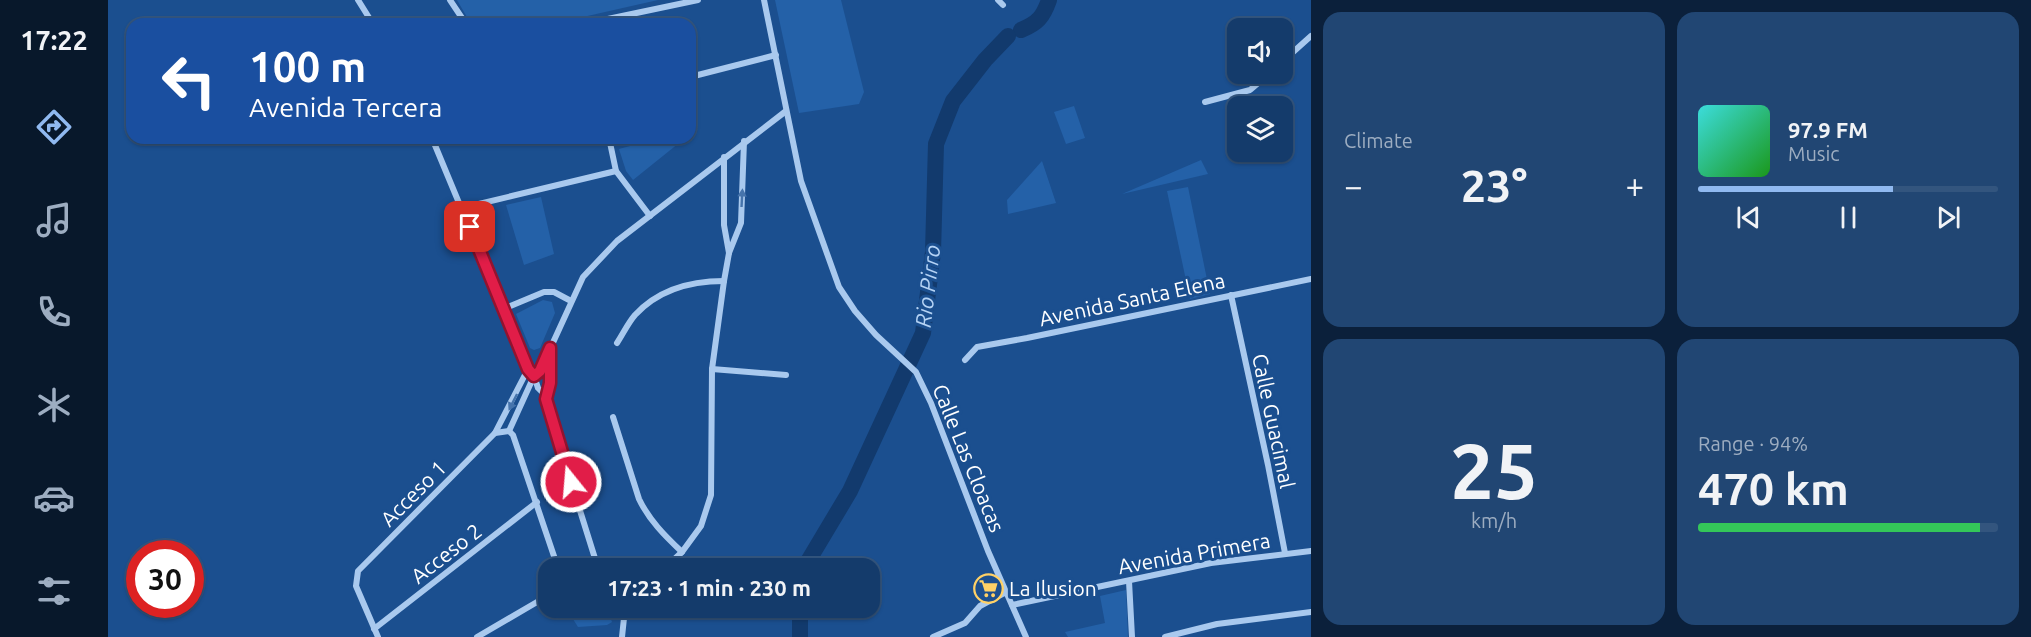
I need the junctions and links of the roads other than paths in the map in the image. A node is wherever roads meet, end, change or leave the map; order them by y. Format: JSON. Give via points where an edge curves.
{"nodes":[{"id":1,"x":358,"y":0,"type":"edge"},
{"id":2,"x":450,"y":0,"type":"edge"},
{"id":3,"x":698,"y":0,"type":"edge"},
{"id":4,"x":764,"y":0,"type":"edge"},
{"id":5,"x":369,"y":18,"type":"edge"},
{"id":6,"x":462,"y":18,"type":"edge"},
{"id":7,"x":612,"y":18,"type":"edge"},
{"id":8,"x":1311,"y":36,"type":"edge"},
{"id":9,"x":1293,"y":52,"type":"edge"},
{"id":10,"x":776,"y":55,"type":"junction"},
{"id":11,"x":696,"y":75,"type":"edge"},
{"id":12,"x":1257,"y":84,"type":"edge"},
{"id":13,"x":1205,"y":102,"type":"dead end"},
{"id":14,"x":786,"y":111,"type":"junction"},
{"id":15,"x":744,"y":141,"type":"junction"},
{"id":16,"x":435,"y":144,"type":"edge"},
{"id":17,"x":610,"y":144,"type":"edge"},
{"id":18,"x":724,"y":157,"type":"junction"},
{"id":19,"x":616,"y":171,"type":"junction"},
{"id":20,"x":462,"y":208,"type":"junction"},
{"id":21,"x":650,"y":216,"type":"junction"},
{"id":22,"x":729,"y":253,"type":"junction"},
{"id":23,"x":1311,"y":279,"type":"edge"},
{"id":24,"x":724,"y":281,"type":"junction"},
{"id":25,"x":1231,"y":295,"type":"junction"},
{"id":26,"x":571,"y":301,"type":"junction"},
{"id":27,"x":503,"y":309,"type":"junction"},
{"id":28,"x":617,"y":343,"type":"dead end"},
{"id":29,"x":550,"y":348,"type":"junction"},
{"id":30,"x":965,"y":360,"type":"dead end"},
{"id":31,"x":528,"y":369,"type":"junction"},
{"id":32,"x":712,"y":369,"type":"junction"},
{"id":33,"x":786,"y":375,"type":"dead end"},
{"id":34,"x":534,"y":376,"type":"junction"},
{"id":35,"x":546,"y":396,"type":"junction"},
{"id":36,"x":613,"y":417,"type":"dead end"},
{"id":37,"x":506,"y":431,"type":"junction"},
{"id":38,"x":495,"y":433,"type":"junction"},
{"id":39,"x":537,"y":502,"type":"junction"},
{"id":40,"x":1311,"y":551,"type":"edge"},
{"id":41,"x":682,"y":552,"type":"junction"},
{"id":42,"x":1285,"y":554,"type":"junction"},
{"id":43,"x":555,"y":558,"type":"edge"},
{"id":44,"x":595,"y":558,"type":"edge"},
{"id":45,"x":676,"y":558,"type":"edge"},
{"id":46,"x":1129,"y":581,"type":"junction"},
{"id":47,"x":1006,"y":592,"type":"junction"},
{"id":48,"x":538,"y":601,"type":"edge"},
{"id":49,"x":1012,"y":605,"type":"junction"},
{"id":50,"x":1311,"y":612,"type":"edge"},
{"id":51,"x":624,"y":618,"type":"edge"},
{"id":52,"x":374,"y":629,"type":"junction"},
{"id":53,"x":378,"y":637,"type":"edge"},
{"id":54,"x":477,"y":637,"type":"edge"},
{"id":55,"x":622,"y":637,"type":"edge"},
{"id":56,"x":933,"y":637,"type":"edge"},
{"id":57,"x":1026,"y":637,"type":"edge"},
{"id":58,"x":1132,"y":637,"type":"edge"},
{"id":59,"x":1165,"y":637,"type":"edge"}],
"edges":[{"from":1,"to":5,"type":"street"},
{"from":2,"to":6,"type":"street"},
{"from":3,"to":7,"type":"street"},
{"from":4,"to":10,"type":"street","name":"Calle Las Cloacas"},
{"from":8,"to":9,"type":"street"},
{"from":10,"to":11,"type":"street"},
{"from":10,"to":14,"type":"street","name":"Calle Las Cloacas"},
{"from":12,"to":13,"type":"street","via":[[1250,90]]},
{"from":14,"to":15,"type":"street"},
{"from":14,"to":47,"type":"street","name":"Calle Las Cloacas","via":[[801,181],[839,287],[876,335],[916,372]]},
{"from":15,"to":18,"type":"street"},
{"from":22,"to":15,"type":"street","one_way":true,"via":[[741,223]]},
{"from":16,"to":20,"type":"street"},
{"from":17,"to":19,"type":"street"},
{"from":18,"to":21,"type":"street"},
{"from":18,"to":22,"type":"street","via":[[724,225]]},
{"from":19,"to":20,"type":"street"},
{"from":19,"to":21,"type":"street"},
{"from":20,"to":27,"type":"street"},
{"from":21,"to":26,"type":"street","via":[[616,241],[584,278]]},
{"from":22,"to":24,"type":"street"},
{"from":23,"to":25,"type":"street","name":"Avenida Santa Elena"},
{"from":24,"to":28,"type":"street","via":[[698,281],[672,289],[634,316]]},
{"from":24,"to":32,"type":"street"},
{"from":25,"to":30,"type":"street","name":"Avenida Santa Elena","via":[[977,346]]},
{"from":25,"to":42,"type":"street","name":"Calle Guacimal"},
{"from":26,"to":27,"type":"street","via":[[554,292],[544,292]]},
{"from":26,"to":29,"type":"street"},
{"from":27,"to":31,"type":"street"},
{"from":29,"to":34,"type":"street"},
{"from":29,"to":35,"type":"street"},
{"from":31,"to":34,"type":"street"},
{"from":31,"to":38,"type":"street","one_way":true},
{"from":32,"to":33,"type":"street"},
{"from":32,"to":41,"type":"street","via":[[711,495],[701,526]]},
{"from":34,"to":35,"type":"street"},
{"from":34,"to":37,"type":"street"},
{"from":35,"to":44,"type":"street"},
{"from":36,"to":41,"type":"street","via":[[645,511]]},
{"from":37,"to":38,"type":"street"},
{"from":37,"to":39,"type":"street","via":[[513,435]]},
{"from":38,"to":52,"type":"street","name":"Acceso 1","via":[[358,571],[356,586]]},
{"from":39,"to":43,"type":"street"},
{"from":39,"to":52,"type":"street","name":"Acceso 2"},
{"from":40,"to":42,"type":"street","name":"Avenida Primera"},
{"from":41,"to":45,"type":"street"},
{"from":42,"to":46,"type":"street","name":"Avenida Primera","via":[[1211,563]]},
{"from":46,"to":49,"type":"street","name":"Avenida Primera"},
{"from":46,"to":58,"type":"street"},
{"from":47,"to":49,"type":"street","name":"Calle Las Cloacas"},
{"from":47,"to":56,"type":"street","via":[[980,606],[964,623]]},
{"from":48,"to":54,"type":"street"},
{"from":49,"to":57,"type":"street","name":"Calle Las Cloacas"},
{"from":50,"to":59,"type":"street","via":[[1217,624]]},
{"from":51,"to":55,"type":"street"},
{"from":52,"to":53,"type":"street"}]}
